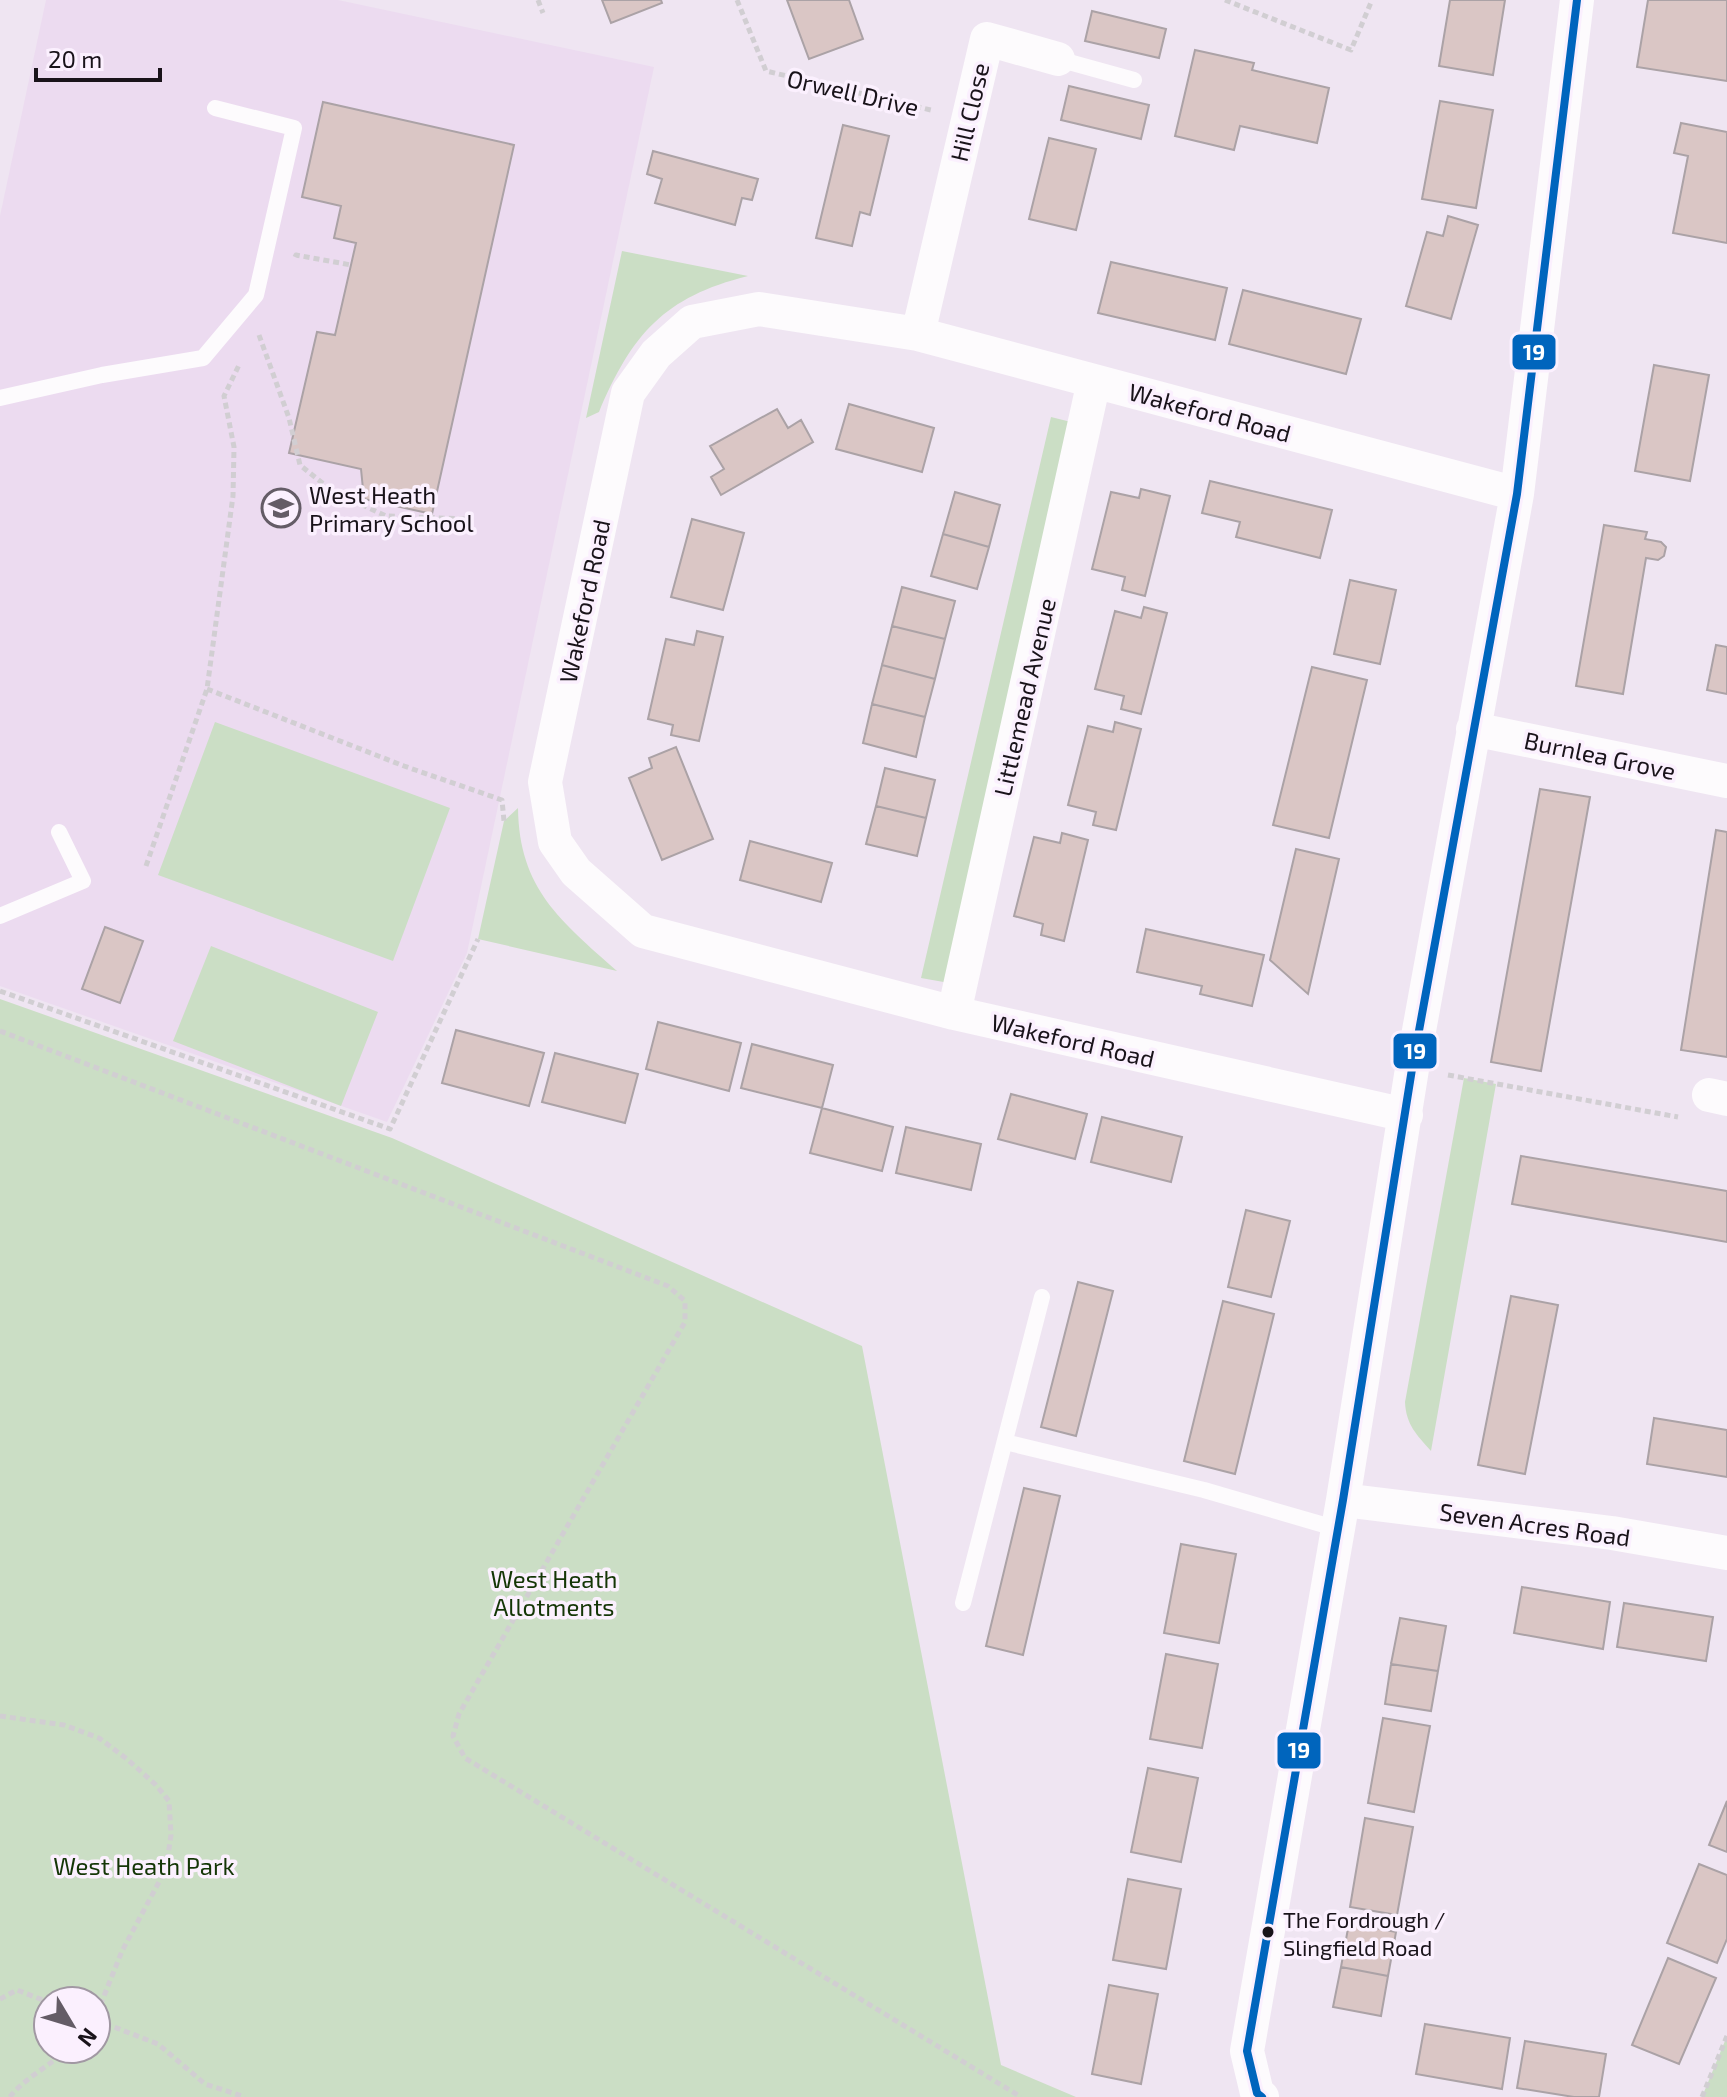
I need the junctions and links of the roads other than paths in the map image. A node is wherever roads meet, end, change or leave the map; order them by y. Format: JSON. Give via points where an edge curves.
{"nodes":[{"id":1,"x":1577,"y":0,"type":"edge"},
{"id":2,"x":1058,"y":59,"type":"joint"},
{"id":3,"x":1134,"y":80,"type":"dead end"},
{"id":4,"x":215,"y":108,"type":"dead end"},
{"id":5,"x":918,"y":334,"type":"junction"},
{"id":6,"x":1094,"y":381,"type":"junction"},
{"id":7,"x":0,"y":398,"type":"edge"},
{"id":8,"x":1517,"y":494,"type":"junction"},
{"id":9,"x":1473,"y":729,"type":"junction"},
{"id":10,"x":1727,"y":781,"type":"edge"},
{"id":11,"x":59,"y":832,"type":"dead end"},
{"id":12,"x":0,"y":916,"type":"edge"},
{"id":13,"x":954,"y":1013,"type":"junction"},
{"id":14,"x":1406,"y":1115,"type":"junction"},
{"id":15,"x":1042,"y":1297,"type":"dead end"},
{"id":16,"x":1005,"y":1442,"type":"junction"},
{"id":17,"x":1340,"y":1514,"type":"junction"},
{"id":18,"x":1727,"y":1553,"type":"edge"},
{"id":19,"x":963,"y":1603,"type":"dead end"},
{"id":20,"x":1257,"y":2096,"type":"edge"}],
"edges":[{"from":1,"to":8,"type":"street"},
{"from":2,"to":3,"type":"lane","name":"Hill Close"},
{"from":2,"to":5,"type":"street","name":"Hill Close","via":[[987,39]]},
{"from":4,"to":7,"type":"lane","via":[[294,128],[256,295],[203,358]]},
{"from":5,"to":6,"type":"street","name":"Wakeford Road"},
{"from":5,"to":13,"type":"street","name":"Wakeford Road","via":[[759,309],[692,322],[656,354],[628,393],[545,782],[555,842],[576,872],[643,931]]},
{"from":6,"to":8,"type":"street","name":"Wakeford Road"},
{"from":6,"to":13,"type":"street","name":"Littlemead Avenue"},
{"from":8,"to":9,"type":"street"},
{"from":9,"to":10,"type":"street","name":"Burnlea Grove"},
{"from":9,"to":14,"type":"street"},
{"from":11,"to":12,"type":"lane","via":[[83,881]]},
{"from":13,"to":14,"type":"street","name":"Wakeford Road"},
{"from":14,"to":17,"type":"street"},
{"from":15,"to":16,"type":"lane"},
{"from":16,"to":17,"type":"lane","via":[[1204,1490]]},
{"from":16,"to":19,"type":"lane"},
{"from":17,"to":18,"type":"street","name":"Seven Acres Road","via":[[1612,1533]]},
{"from":17,"to":20,"type":"street","via":[[1247,2051]]}]}
